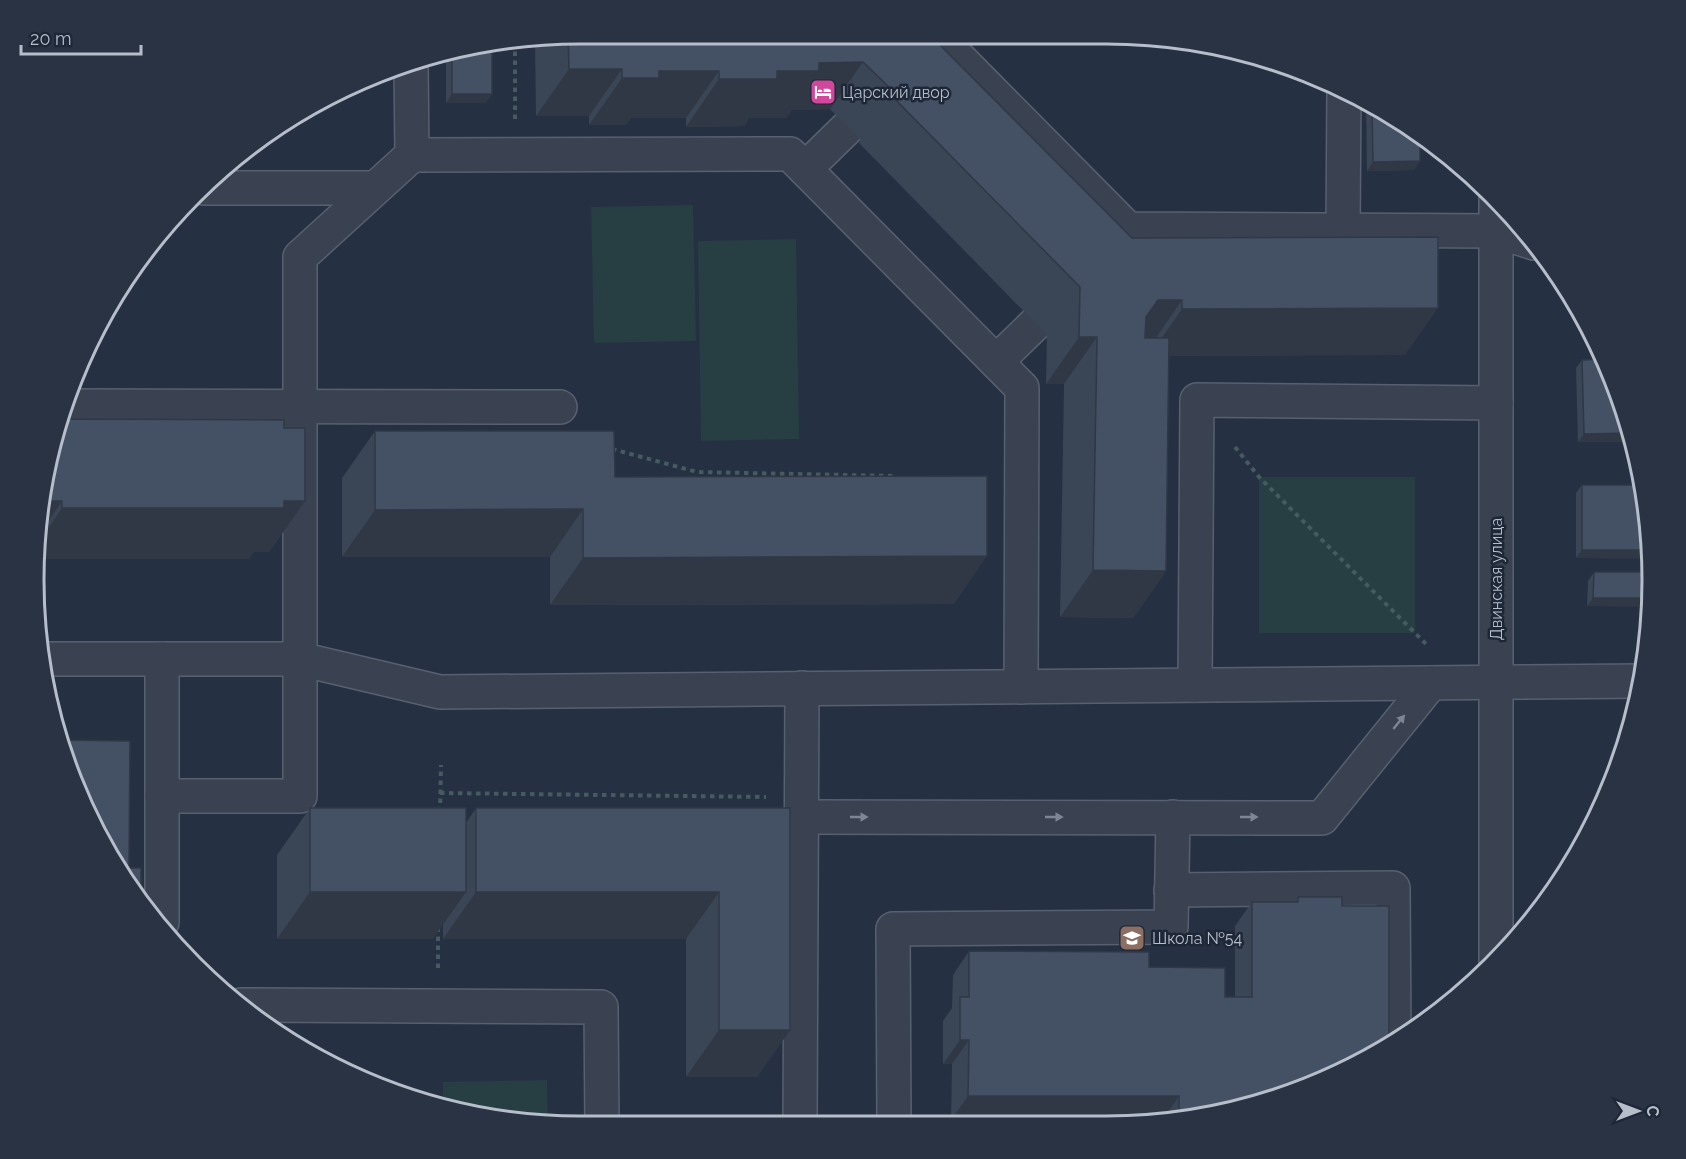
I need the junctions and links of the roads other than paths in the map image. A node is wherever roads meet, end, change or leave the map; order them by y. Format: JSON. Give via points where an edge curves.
{"nodes":[{"id":1,"x":931,"y":44,"type":"edge"},
{"id":2,"x":946,"y":44,"type":"edge"},
{"id":3,"x":914,"y":62,"type":"edge"},
{"id":4,"x":411,"y":71,"type":"edge"},
{"id":5,"x":1344,"y":99,"type":"edge"},
{"id":6,"x":848,"y":127,"type":"dead end"},
{"id":7,"x":412,"y":155,"type":"junction"},
{"id":8,"x":805,"y":169,"type":"junction"},
{"id":9,"x":214,"y":188,"type":"edge"},
{"id":10,"x":375,"y":188,"type":"junction"},
{"id":11,"x":1496,"y":211,"type":"edge"},
{"id":12,"x":1343,"y":231,"type":"junction"},
{"id":13,"x":1496,"y":231,"type":"junction"},
{"id":14,"x":1520,"y":238,"type":"edge"},
{"id":15,"x":1036,"y":323,"type":"dead end"},
{"id":16,"x":997,"y":361,"type":"junction"},
{"id":17,"x":1496,"y":403,"type":"junction"},
{"id":18,"x":72,"y":406,"type":"edge"},
{"id":19,"x":300,"y":406,"type":"junction"},
{"id":20,"x":560,"y":407,"type":"dead end"},
{"id":21,"x":50,"y":659,"type":"edge"},
{"id":22,"x":162,"y":659,"type":"junction"},
{"id":23,"x":300,"y":659,"type":"junction"},
{"id":24,"x":1633,"y":681,"type":"edge"},
{"id":25,"x":1496,"y":682,"type":"junction"},
{"id":26,"x":1431,"y":683,"type":"junction"},
{"id":27,"x":1195,"y":685,"type":"junction"},
{"id":28,"x":1022,"y":687,"type":"junction"},
{"id":29,"x":802,"y":688,"type":"junction"},
{"id":30,"x":162,"y":796,"type":"junction"},
{"id":31,"x":801,"y":807,"type":"junction"},
{"id":32,"x":1173,"y":817,"type":"junction"},
{"id":33,"x":1171,"y":890,"type":"junction"},
{"id":34,"x":162,"y":915,"type":"edge"},
{"id":35,"x":1496,"y":948,"type":"edge"},
{"id":36,"x":253,"y":1005,"type":"edge"},
{"id":37,"x":1394,"y":1031,"type":"edge"},
{"id":38,"x":602,"y":1116,"type":"edge"},
{"id":39,"x":800,"y":1116,"type":"edge"},
{"id":40,"x":894,"y":1116,"type":"edge"}],
"edges":[{"from":1,"to":3,"type":"street"},
{"from":2,"to":12,"type":"street","via":[[1118,240]]},
{"from":4,"to":7,"type":"street"},
{"from":5,"to":12,"type":"street"},
{"from":6,"to":8,"type":"street"},
{"from":7,"to":8,"type":"street","via":[[790,154]]},
{"from":7,"to":10,"type":"street"},
{"from":8,"to":16,"type":"street"},
{"from":9,"to":10,"type":"street"},
{"from":10,"to":19,"type":"street","via":[[300,257]]},
{"from":11,"to":13,"type":"street","name":"Двинская улица"},
{"from":12,"to":13,"type":"street"},
{"from":13,"to":14,"type":"street"},
{"from":13,"to":17,"type":"street","name":"Двинская улица"},
{"from":15,"to":16,"type":"street"},
{"from":16,"to":28,"type":"street","via":[[1022,388]]},
{"from":17,"to":25,"type":"street","name":"Двинская улица"},
{"from":17,"to":27,"type":"street","via":[[1197,400]]},
{"from":18,"to":19,"type":"street"},
{"from":19,"to":20,"type":"street"},
{"from":19,"to":23,"type":"street"},
{"from":21,"to":22,"type":"street"},
{"from":22,"to":23,"type":"street"},
{"from":22,"to":30,"type":"street"},
{"from":23,"to":29,"type":"street","via":[[440,692]]},
{"from":23,"to":30,"type":"street","via":[[300,796]]},
{"from":24,"to":25,"type":"street"},
{"from":25,"to":26,"type":"street"},
{"from":25,"to":35,"type":"street","name":"Двинская улица"},
{"from":26,"to":27,"type":"street"},
{"from":32,"to":26,"type":"street","one_way":true,"via":[[1322,818]]},
{"from":27,"to":28,"type":"street"},
{"from":28,"to":29,"type":"street"},
{"from":29,"to":31,"type":"street"},
{"from":30,"to":34,"type":"street"},
{"from":31,"to":32,"type":"street","one_way":true},
{"from":31,"to":39,"type":"street"},
{"from":32,"to":33,"type":"street"},
{"from":33,"to":37,"type":"street","via":[[1393,888]]},
{"from":33,"to":40,"type":"street","via":[[1171,927],[893,929]]},
{"from":36,"to":38,"type":"street","via":[[601,1007]]}]}
